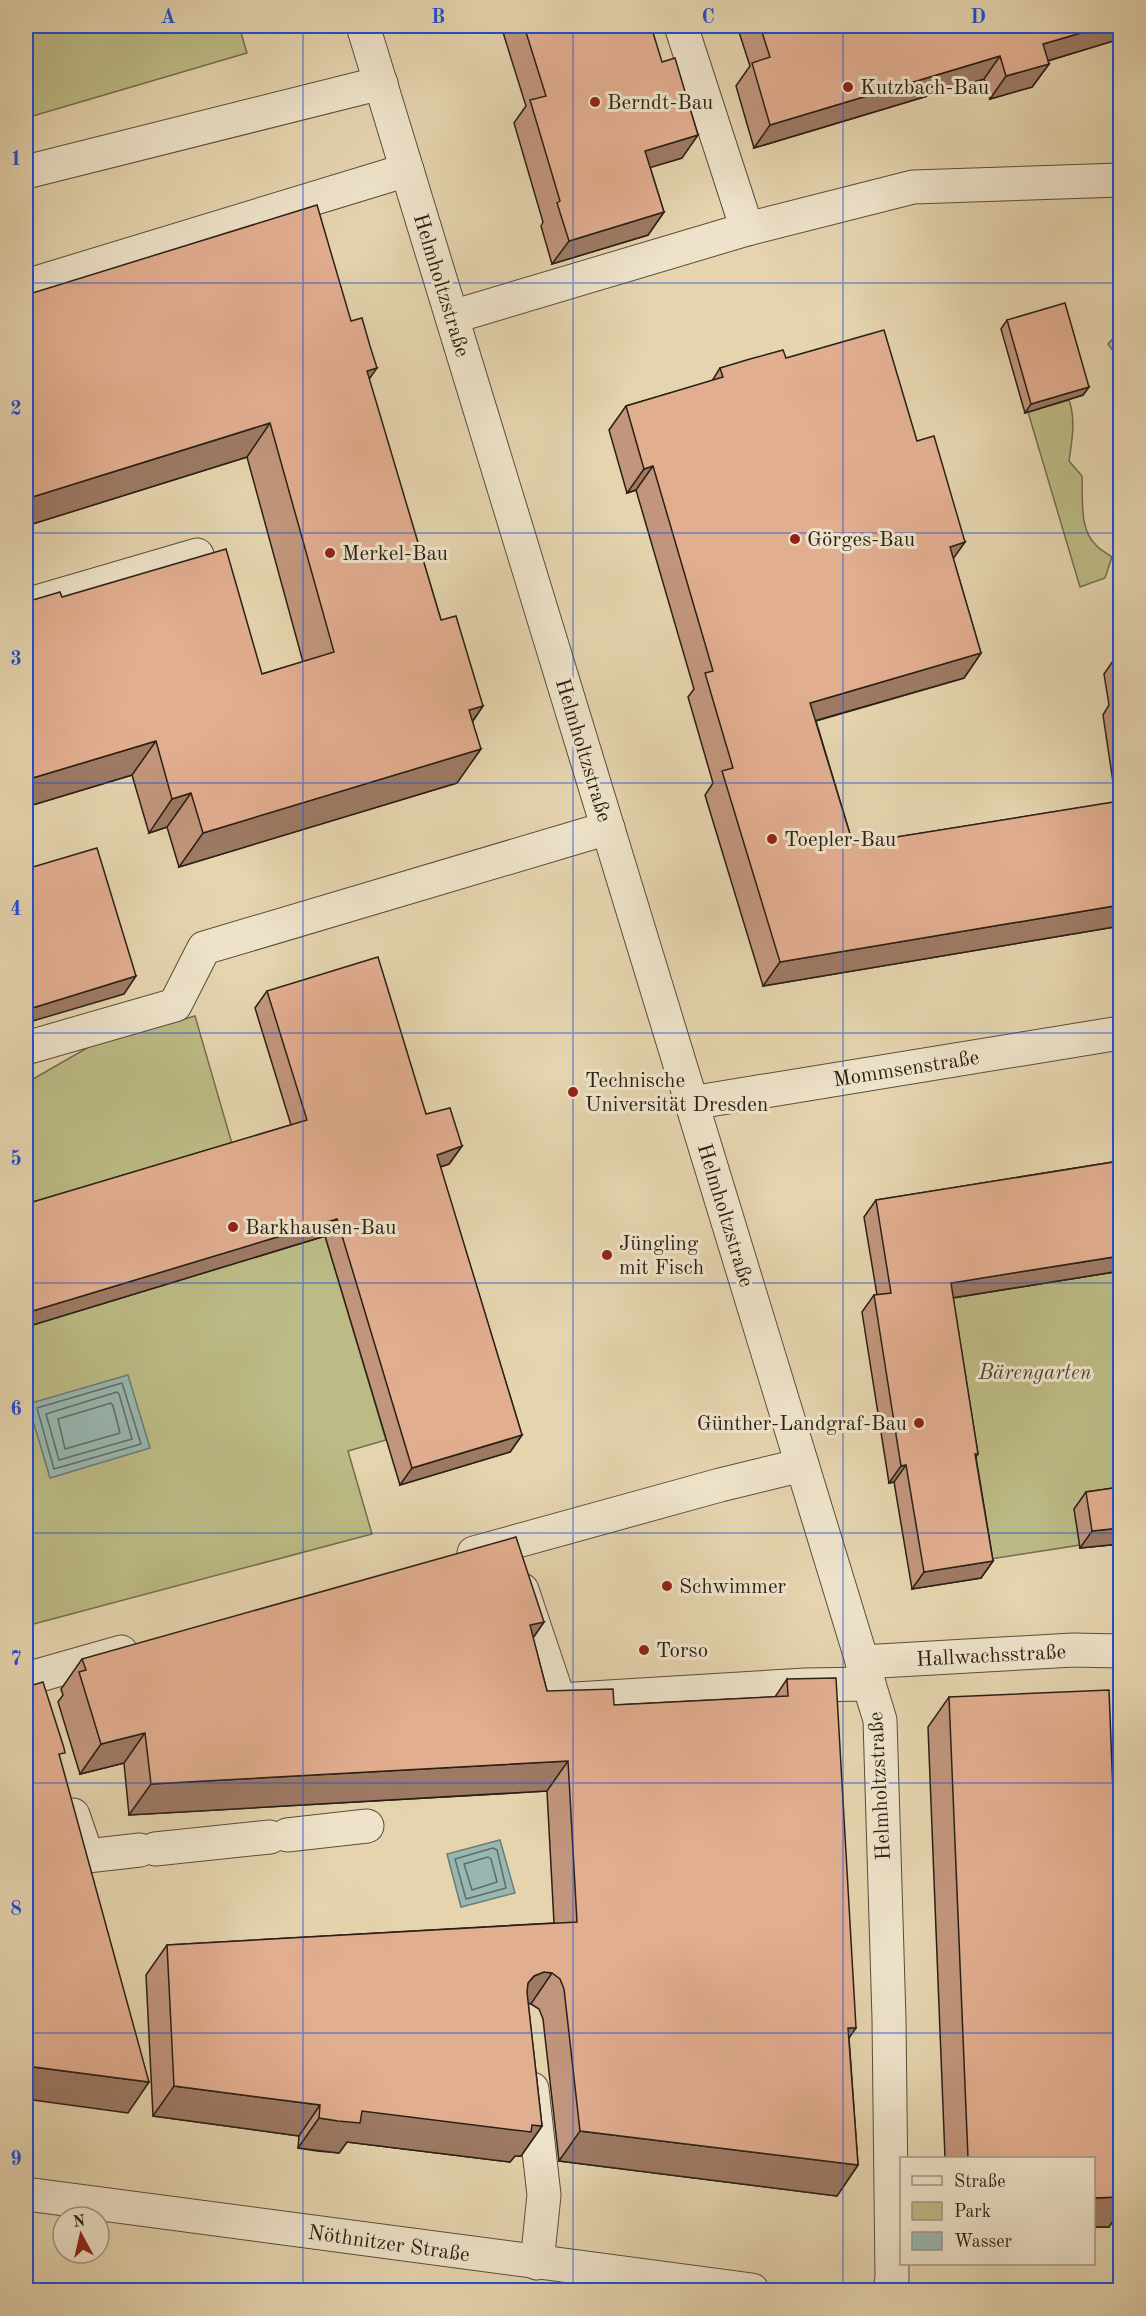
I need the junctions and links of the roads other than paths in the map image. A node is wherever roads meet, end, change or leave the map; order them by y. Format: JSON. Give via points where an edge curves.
{"nodes":[{"id":1,"x":363,"y":26,"type":"edge"},
{"id":2,"x":681,"y":26,"type":"edge"},
{"id":3,"x":381,"y":83,"type":"junction"},
{"id":4,"x":407,"y":170,"type":"junction"},
{"id":5,"x":26,"y":172,"type":"edge"},
{"id":6,"x":1120,"y":180,"type":"edge"},
{"id":7,"x":747,"y":229,"type":"junction"},
{"id":8,"x":26,"y":286,"type":"edge"},
{"id":9,"x":452,"y":317,"type":"junction"},
{"id":10,"x":197,"y":555,"type":"edge"},
{"id":11,"x":26,"y":605,"type":"edge"},
{"id":12,"x":608,"y":828,"type":"junction"},
{"id":13,"x":1120,"y":1033,"type":"edge"},
{"id":14,"x":26,"y":1048,"type":"edge"},
{"id":15,"x":692,"y":1103,"type":"junction"},
{"id":16,"x":802,"y":1465,"type":"junction"},
{"id":17,"x":507,"y":1544,"type":"junction"},
{"id":18,"x":451,"y":1560,"type":"edge"},
{"id":19,"x":144,"y":1646,"type":"edge"},
{"id":20,"x":1120,"y":1651,"type":"edge"},
{"id":21,"x":866,"y":1673,"type":"junction"},
{"id":22,"x":28,"y":1678,"type":"edge"},
{"id":23,"x":41,"y":1711,"type":"edge"},
{"id":24,"x":64,"y":1786,"type":"edge"},
{"id":25,"x":367,"y":1826,"type":"dead end"},
{"id":26,"x":528,"y":2055,"type":"edge"},
{"id":27,"x":26,"y":2194,"type":"edge"},
{"id":28,"x":537,"y":2263,"type":"junction"},
{"id":29,"x":752,"y":2290,"type":"edge"},
{"id":30,"x":890,"y":2290,"type":"edge"}],
"edges":[{"from":1,"to":3,"type":"street","name":"Helmholtzstraße"},
{"from":2,"to":7,"type":"street"},
{"from":3,"to":4,"type":"street","name":"Helmholtzstraße"},
{"from":3,"to":5,"type":"street"},
{"from":4,"to":8,"type":"street"},
{"from":4,"to":9,"type":"street","name":"Helmholtzstraße"},
{"from":6,"to":7,"type":"street","via":[[914,187]]},
{"from":7,"to":9,"type":"street"},
{"from":9,"to":12,"type":"street","name":"Helmholtzstraße"},
{"from":10,"to":11,"type":"street"},
{"from":12,"to":14,"type":"street","via":[[204,948],[175,1005]]},
{"from":12,"to":15,"type":"street","name":"Helmholtzstraße"},
{"from":13,"to":15,"type":"street","name":"Mommsenstraße"},
{"from":15,"to":16,"type":"street","name":"Helmholtzstraße"},
{"from":16,"to":17,"type":"street"},
{"from":16,"to":21,"type":"street","name":"Helmholtzstraße"},
{"from":17,"to":18,"type":"street"},
{"from":17,"to":21,"type":"street","name":"Hallwachsstraße","via":[[559,1700],[793,1686]]},
{"from":19,"to":22,"type":"street"},
{"from":20,"to":21,"type":"street","name":"Hallwachsstraße","via":[[1073,1650]]},
{"from":21,"to":30,"type":"street","name":"Helmholtzstraße","via":[[880,1720],[890,2090]]},
{"from":22,"to":23,"type":"street"},
{"from":24,"to":25,"type":"street","via":[[87,1856]]},
{"from":26,"to":28,"type":"street","via":[[544,2195]]},
{"from":27,"to":28,"type":"street","name":"Nöthnitzer Straße"},
{"from":28,"to":29,"type":"street","name":"Nöthnitzer Straße"}]}
